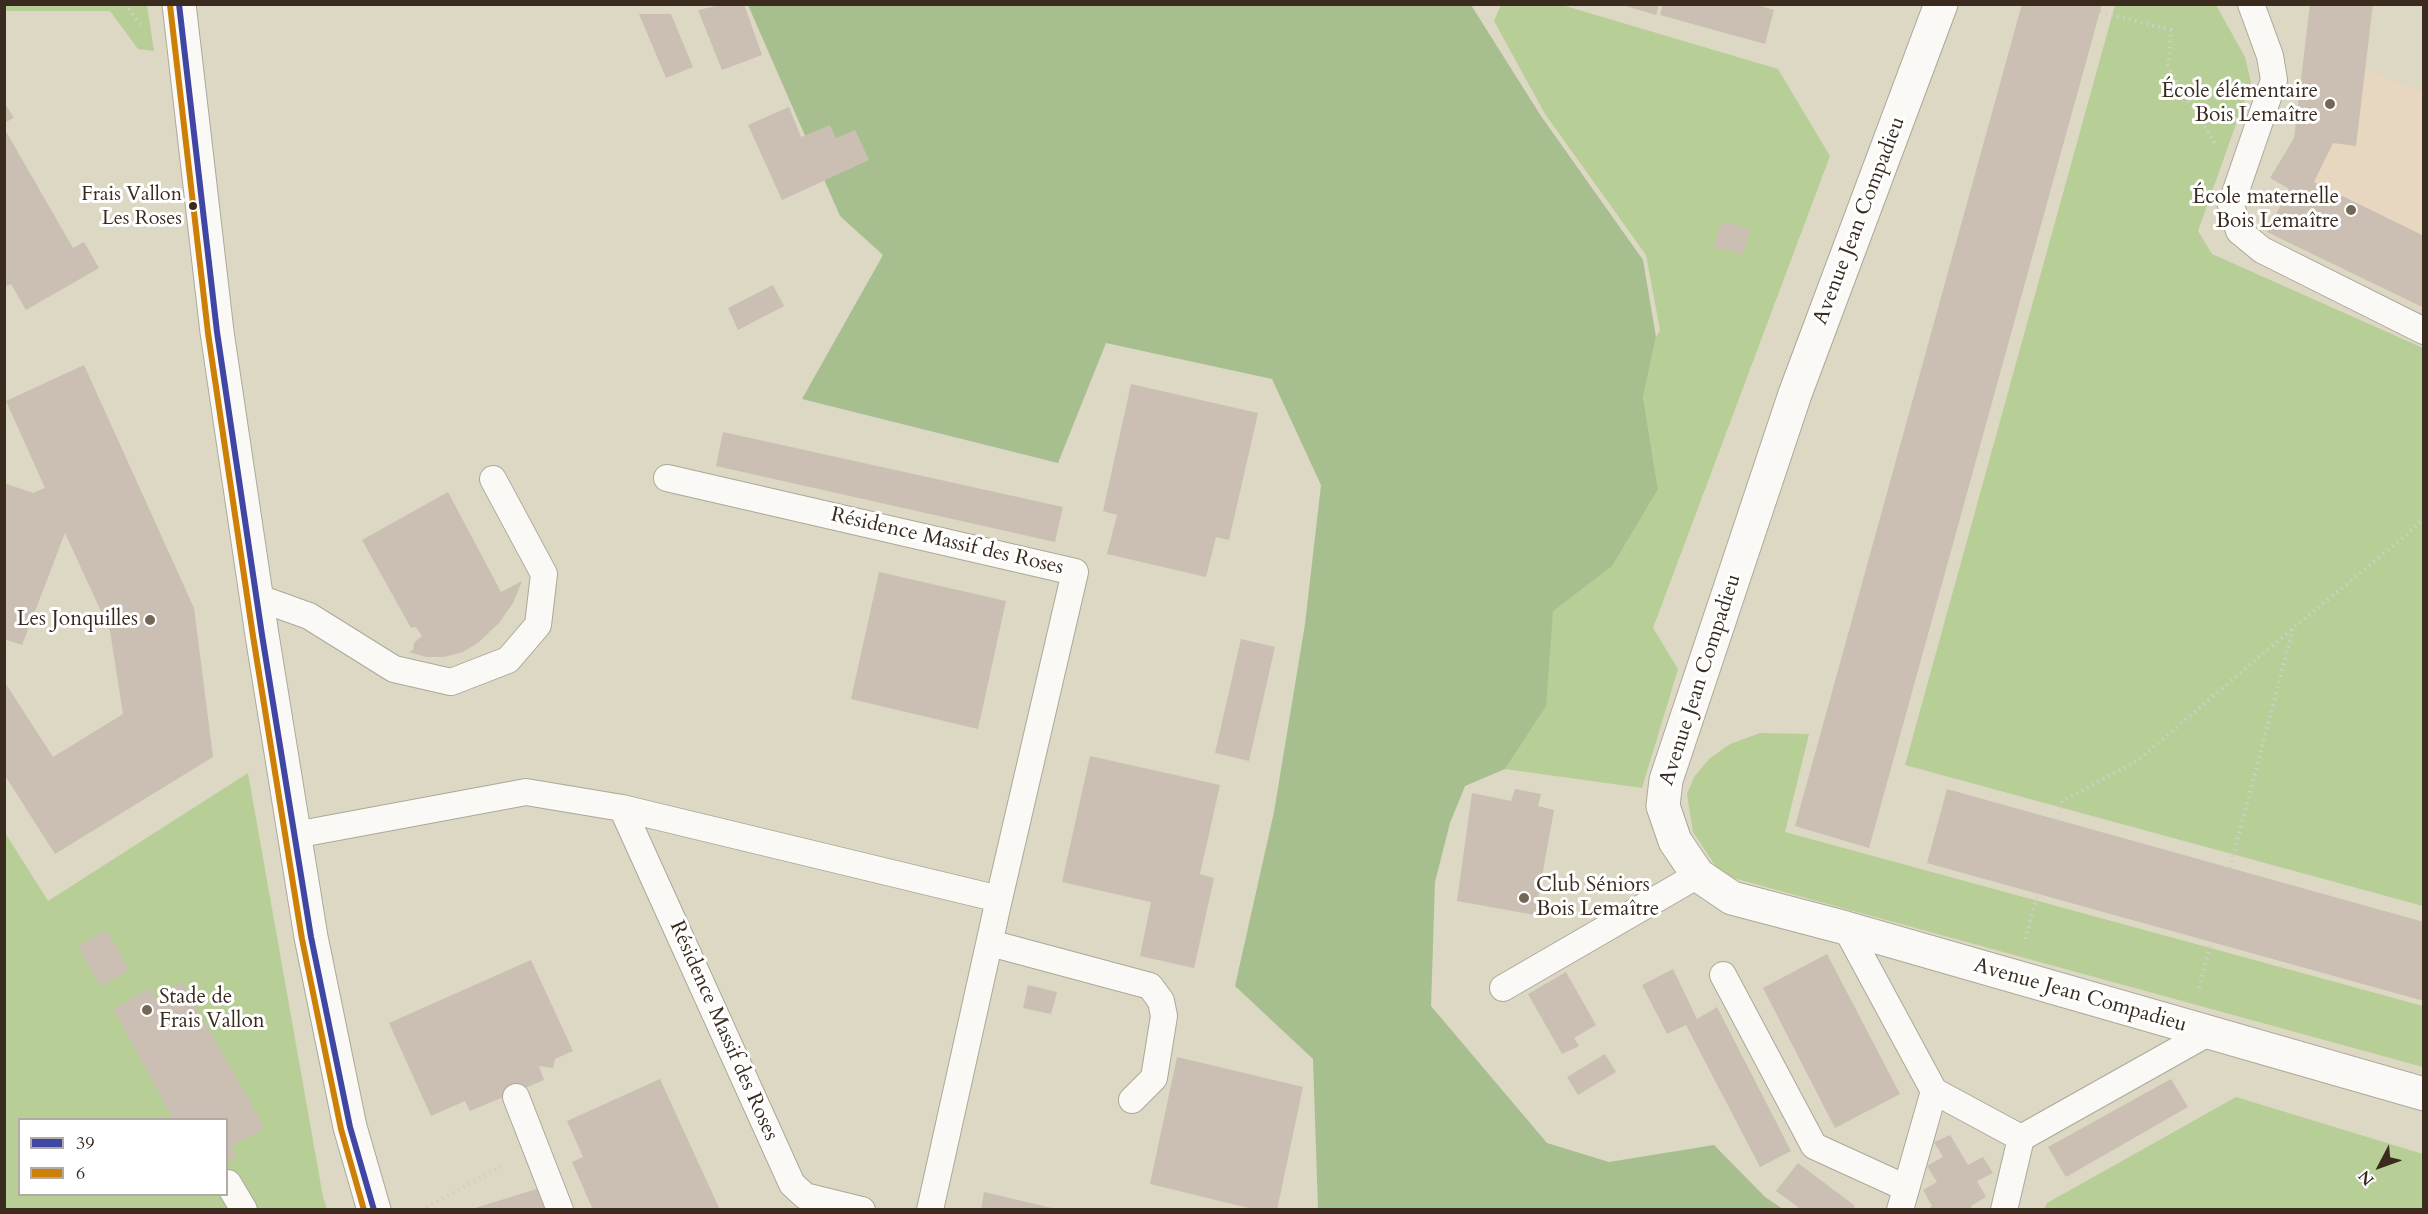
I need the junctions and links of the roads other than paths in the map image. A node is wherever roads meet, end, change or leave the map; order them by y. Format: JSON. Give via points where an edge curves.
{"nodes":[{"id":1,"x":179,"y":4,"type":"edge"},
{"id":2,"x":1941,"y":4,"type":"edge"},
{"id":3,"x":2251,"y":4,"type":"edge"},
{"id":4,"x":2424,"y":331,"type":"edge"},
{"id":5,"x":667,"y":478,"type":"dead end"},
{"id":6,"x":493,"y":479,"type":"dead end"},
{"id":7,"x":256,"y":597,"type":"junction"},
{"id":8,"x":622,"y":808,"type":"junction"},
{"id":9,"x":295,"y":835,"type":"junction"},
{"id":10,"x":1698,"y":875,"type":"junction"},
{"id":11,"x":999,"y":899,"type":"junction"},
{"id":12,"x":1846,"y":928,"type":"junction"},
{"id":13,"x":990,"y":943,"type":"junction"},
{"id":14,"x":1723,"y":975,"type":"dead end"},
{"id":15,"x":1503,"y":988,"type":"dead end"},
{"id":16,"x":2198,"y":1030,"type":"junction"},
{"id":17,"x":1934,"y":1091,"type":"junction"},
{"id":18,"x":2424,"y":1094,"type":"edge"},
{"id":19,"x":516,"y":1097,"type":"dead end"},
{"id":20,"x":1132,"y":1100,"type":"dead end"},
{"id":21,"x":2021,"y":1138,"type":"junction"},
{"id":22,"x":228,"y":1183,"type":"edge"},
{"id":23,"x":1903,"y":1199,"type":"edge"},
{"id":24,"x":244,"y":1209,"type":"edge"},
{"id":25,"x":374,"y":1209,"type":"edge"},
{"id":26,"x":560,"y":1209,"type":"edge"},
{"id":27,"x":862,"y":1209,"type":"edge"},
{"id":28,"x":930,"y":1209,"type":"edge"},
{"id":29,"x":2004,"y":1209,"type":"edge"}],
"edges":[{"from":1,"to":7,"type":"street","via":[[218,332]]},
{"from":2,"to":10,"type":"street","name":"Avenue Jean Compadieu","via":[[1795,394],[1666,780],[1663,806],[1675,841]]},
{"from":3,"to":4,"type":"lane","via":[[2270,56],[2274,80],[2231,205],[2239,231],[2262,250]]},
{"from":5,"to":11,"type":"lane","name":"Résidence Massif des Roses","via":[[1075,572]]},
{"from":6,"to":7,"type":"lane","via":[[544,574],[538,625],[508,660],[451,682],[394,669],[309,616]]},
{"from":7,"to":9,"type":"street"},
{"from":8,"to":9,"type":"lane","via":[[526,792]]},
{"from":8,"to":11,"type":"lane"},
{"from":8,"to":27,"type":"lane","name":"Résidence Massif des Roses","via":[[792,1184],[805,1196]]},
{"from":9,"to":25,"type":"street","via":[[311,937],[348,1116]]},
{"from":10,"to":12,"type":"street","name":"Avenue Jean Compadieu","via":[[1732,898]]},
{"from":10,"to":15,"type":"lane"},
{"from":11,"to":13,"type":"lane","name":"Résidence Massif des Roses"},
{"from":12,"to":16,"type":"street","name":"Avenue Jean Compadieu"},
{"from":12,"to":17,"type":"lane"},
{"from":13,"to":20,"type":"lane","via":[[1150,986],[1161,1001],[1164,1016],[1154,1078]]},
{"from":13,"to":28,"type":"lane","name":"Résidence Massif des Roses"},
{"from":14,"to":23,"type":"lane","via":[[1814,1146]]},
{"from":16,"to":18,"type":"street","name":"Avenue Jean Compadieu"},
{"from":16,"to":21,"type":"lane"},
{"from":17,"to":21,"type":"lane"},
{"from":17,"to":23,"type":"lane"},
{"from":19,"to":26,"type":"lane"},
{"from":21,"to":29,"type":"lane"},
{"from":22,"to":24,"type":"lane"}]}
